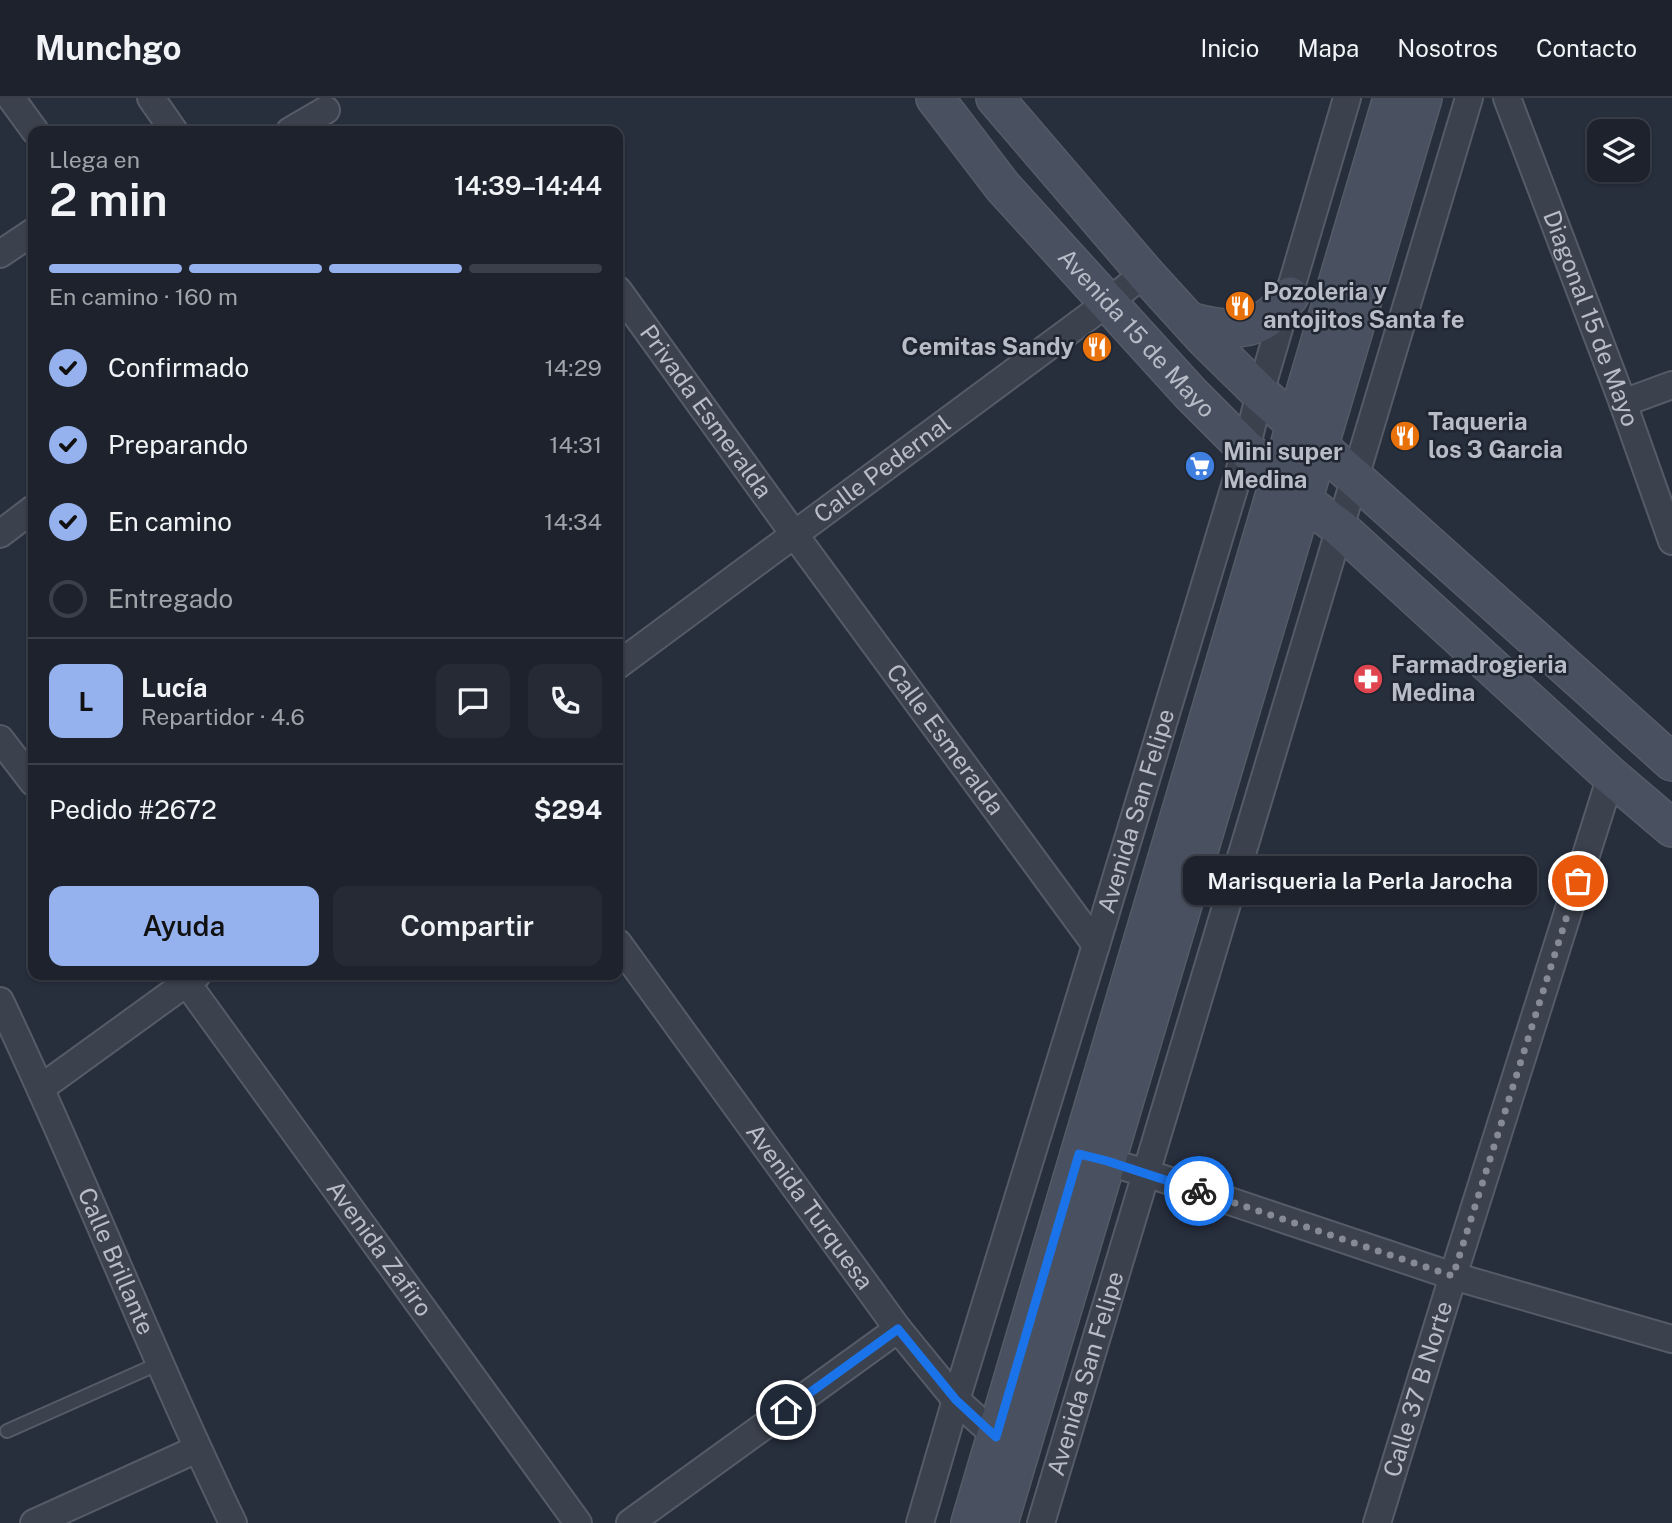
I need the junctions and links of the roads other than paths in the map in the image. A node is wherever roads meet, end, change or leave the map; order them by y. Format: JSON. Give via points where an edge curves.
{"nodes":[{"id":1,"x":11,"y":98,"type":"edge"},
{"id":2,"x":151,"y":98,"type":"edge"},
{"id":3,"x":935,"y":98,"type":"edge"},
{"id":4,"x":995,"y":98,"type":"edge"},
{"id":5,"x":1347,"y":98,"type":"edge"},
{"id":6,"x":1392,"y":98,"type":"edge"},
{"id":7,"x":1423,"y":98,"type":"edge"},
{"id":8,"x":1469,"y":98,"type":"edge"},
{"id":9,"x":1507,"y":98,"type":"edge"},
{"id":10,"x":326,"y":110,"type":"dead end"},
{"id":11,"x":31,"y":126,"type":"edge"},
{"id":12,"x":171,"y":126,"type":"edge"},
{"id":13,"x":299,"y":126,"type":"edge"},
{"id":14,"x":28,"y":235,"type":"edge"},
{"id":15,"x":0,"y":254,"type":"edge"},
{"id":16,"x":1145,"y":272,"type":"junction"},
{"id":17,"x":1290,"y":296,"type":"junction"},
{"id":18,"x":623,"y":297,"type":"edge"},
{"id":19,"x":1107,"y":303,"type":"junction"},
{"id":20,"x":1189,"y":321,"type":"junction"},
{"id":21,"x":1672,"y":385,"type":"edge"},
{"id":22,"x":1260,"y":393,"type":"junction"},
{"id":23,"x":1623,"y":403,"type":"junction"},
{"id":24,"x":1307,"y":434,"type":"junction"},
{"id":25,"x":1246,"y":449,"type":"junction"},
{"id":26,"x":1355,"y":476,"type":"junction"},
{"id":27,"x":1292,"y":489,"type":"junction"},
{"id":28,"x":28,"y":513,"type":"edge"},
{"id":29,"x":1340,"y":528,"type":"junction"},
{"id":30,"x":0,"y":534,"type":"edge"},
{"id":31,"x":794,"y":534,"type":"junction"},
{"id":32,"x":1672,"y":541,"type":"edge"},
{"id":33,"x":623,"y":661,"type":"edge"},
{"id":34,"x":0,"y":739,"type":"edge"},
{"id":35,"x":1672,"y":762,"type":"edge"},
{"id":36,"x":28,"y":775,"type":"edge"},
{"id":37,"x":1611,"y":775,"type":"junction"},
{"id":38,"x":1672,"y":828,"type":"edge"},
{"id":39,"x":1096,"y":945,"type":"junction"},
{"id":40,"x":623,"y":950,"type":"edge"},
{"id":41,"x":185,"y":980,"type":"edge"},
{"id":42,"x":191,"y":980,"type":"edge"},
{"id":43,"x":0,"y":1001,"type":"edge"},
{"id":44,"x":41,"y":1088,"type":"junction"},
{"id":45,"x":1093,"y":1158,"type":"junction"},
{"id":46,"x":1146,"y":1173,"type":"junction"},
{"id":47,"x":1453,"y":1276,"type":"junction"},
{"id":48,"x":898,"y":1329,"type":"junction"},
{"id":49,"x":1672,"y":1339,"type":"edge"},
{"id":50,"x":160,"y":1363,"type":"junction"},
{"id":51,"x":956,"y":1400,"type":"junction"},
{"id":52,"x":7,"y":1431,"type":"dead end"},
{"id":53,"x":1008,"y":1447,"type":"junction"},
{"id":54,"x":197,"y":1449,"type":"junction"},
{"id":55,"x":34,"y":1523,"type":"edge"},
{"id":56,"x":233,"y":1523,"type":"edge"},
{"id":57,"x":578,"y":1523,"type":"edge"},
{"id":58,"x":630,"y":1523,"type":"edge"},
{"id":59,"x":920,"y":1523,"type":"edge"},
{"id":60,"x":970,"y":1523,"type":"edge"},
{"id":61,"x":999,"y":1523,"type":"edge"},
{"id":62,"x":1041,"y":1523,"type":"edge"},
{"id":63,"x":1377,"y":1523,"type":"edge"}],
"edges":[{"from":1,"to":11,"type":"street"},
{"from":2,"to":12,"type":"street"},
{"from":3,"to":19,"type":"main road","name":"Avenida 15 de Mayo","via":[[1003,187]]},
{"from":4,"to":16,"type":"main road","name":"Avenida 15 de Mayo"},
{"from":5,"to":17,"type":"street","name":"Avenida San Felipe"},
{"from":6,"to":24,"type":"main road","name":"Avenida San Felipe"},
{"from":7,"to":24,"type":"main road","name":"Avenida San Felipe"},
{"from":8,"to":26,"type":"street","name":"Avenida San Felipe"},
{"from":9,"to":23,"type":"street","name":"Diagonal 15 de Mayo"},
{"from":10,"to":13,"type":"street"},
{"from":14,"to":15,"type":"street"},
{"from":16,"to":19,"type":"street","name":"Calle Pedernal"},
{"from":16,"to":20,"type":"main road","name":"Avenida 15 de Mayo"},
{"from":17,"to":20,"type":"main road","via":[[1251,327],[1229,329]]},
{"from":17,"to":22,"type":"street","name":"Avenida San Felipe"},
{"from":18,"to":31,"type":"street","name":"Privada Esmeralda"},
{"from":19,"to":25,"type":"main road","name":"Avenida 15 de Mayo"},
{"from":19,"to":31,"type":"street","name":"Calle Pedernal"},
{"from":20,"to":22,"type":"main road","name":"Avenida 15 de Mayo"},
{"from":21,"to":23,"type":"street"},
{"from":22,"to":24,"type":"main road","name":"Avenida 15 de Mayo"},
{"from":22,"to":25,"type":"street","name":"Avenida San Felipe"},
{"from":23,"to":32,"type":"street","name":"Diagonal 15 de Mayo"},
{"from":24,"to":26,"type":"main road","name":"Avenida 15 de Mayo"},
{"from":24,"to":27,"type":"main road","name":"Avenida San Felipe"},
{"from":25,"to":27,"type":"main road","name":"Avenida 15 de Mayo"},
{"from":25,"to":39,"type":"street","name":"Avenida San Felipe"},
{"from":26,"to":29,"type":"street","name":"Avenida San Felipe"},
{"from":26,"to":35,"type":"main road","name":"Avenida 15 de Mayo"},
{"from":27,"to":29,"type":"main road","name":"Avenida 15 de Mayo"},
{"from":27,"to":45,"type":"main road","name":"Avenida San Felipe"},
{"from":28,"to":30,"type":"street"},
{"from":29,"to":37,"type":"main road","name":"Avenida 15 de Mayo"},
{"from":29,"to":46,"type":"street","name":"Avenida San Felipe"},
{"from":31,"to":33,"type":"street","name":"Calle Pedernal"},
{"from":31,"to":39,"type":"street","name":"Calle Esmeralda"},
{"from":34,"to":36,"type":"street"},
{"from":37,"to":38,"type":"main road","name":"Avenida 15 de Mayo"},
{"from":37,"to":47,"type":"street","name":"Calle 37 B Norte"},
{"from":39,"to":51,"type":"street","name":"Avenida San Felipe"},
{"from":40,"to":48,"type":"street","name":"Avenida Turquesa"},
{"from":41,"to":44,"type":"street"},
{"from":42,"to":57,"type":"street","name":"Avenida Zafiro"},
{"from":43,"to":44,"type":"street","name":"Calle Brillante"},
{"from":44,"to":50,"type":"street","name":"Calle Brillante"},
{"from":45,"to":46,"type":"street"},
{"from":45,"to":53,"type":"main road","name":"Avenida San Felipe"},
{"from":46,"to":47,"type":"street"},
{"from":46,"to":62,"type":"street","name":"Avenida San Felipe"},
{"from":47,"to":49,"type":"street"},
{"from":47,"to":63,"type":"street","name":"Calle 37 B Norte"},
{"from":48,"to":51,"type":"street","name":"Avenida Turquesa"},
{"from":48,"to":58,"type":"street"},
{"from":50,"to":52,"type":"lane"},
{"from":50,"to":54,"type":"street","name":"Calle Brillante"},
{"from":51,"to":53,"type":"street","name":"Avenida Turquesa"},
{"from":51,"to":59,"type":"street","name":"Avenida San Felipe"},
{"from":53,"to":60,"type":"main road","name":"Avenida San Felipe"},
{"from":53,"to":61,"type":"main road","name":"Avenida San Felipe"},
{"from":54,"to":55,"type":"street"},
{"from":54,"to":56,"type":"street","name":"Calle Brillante"}]}
